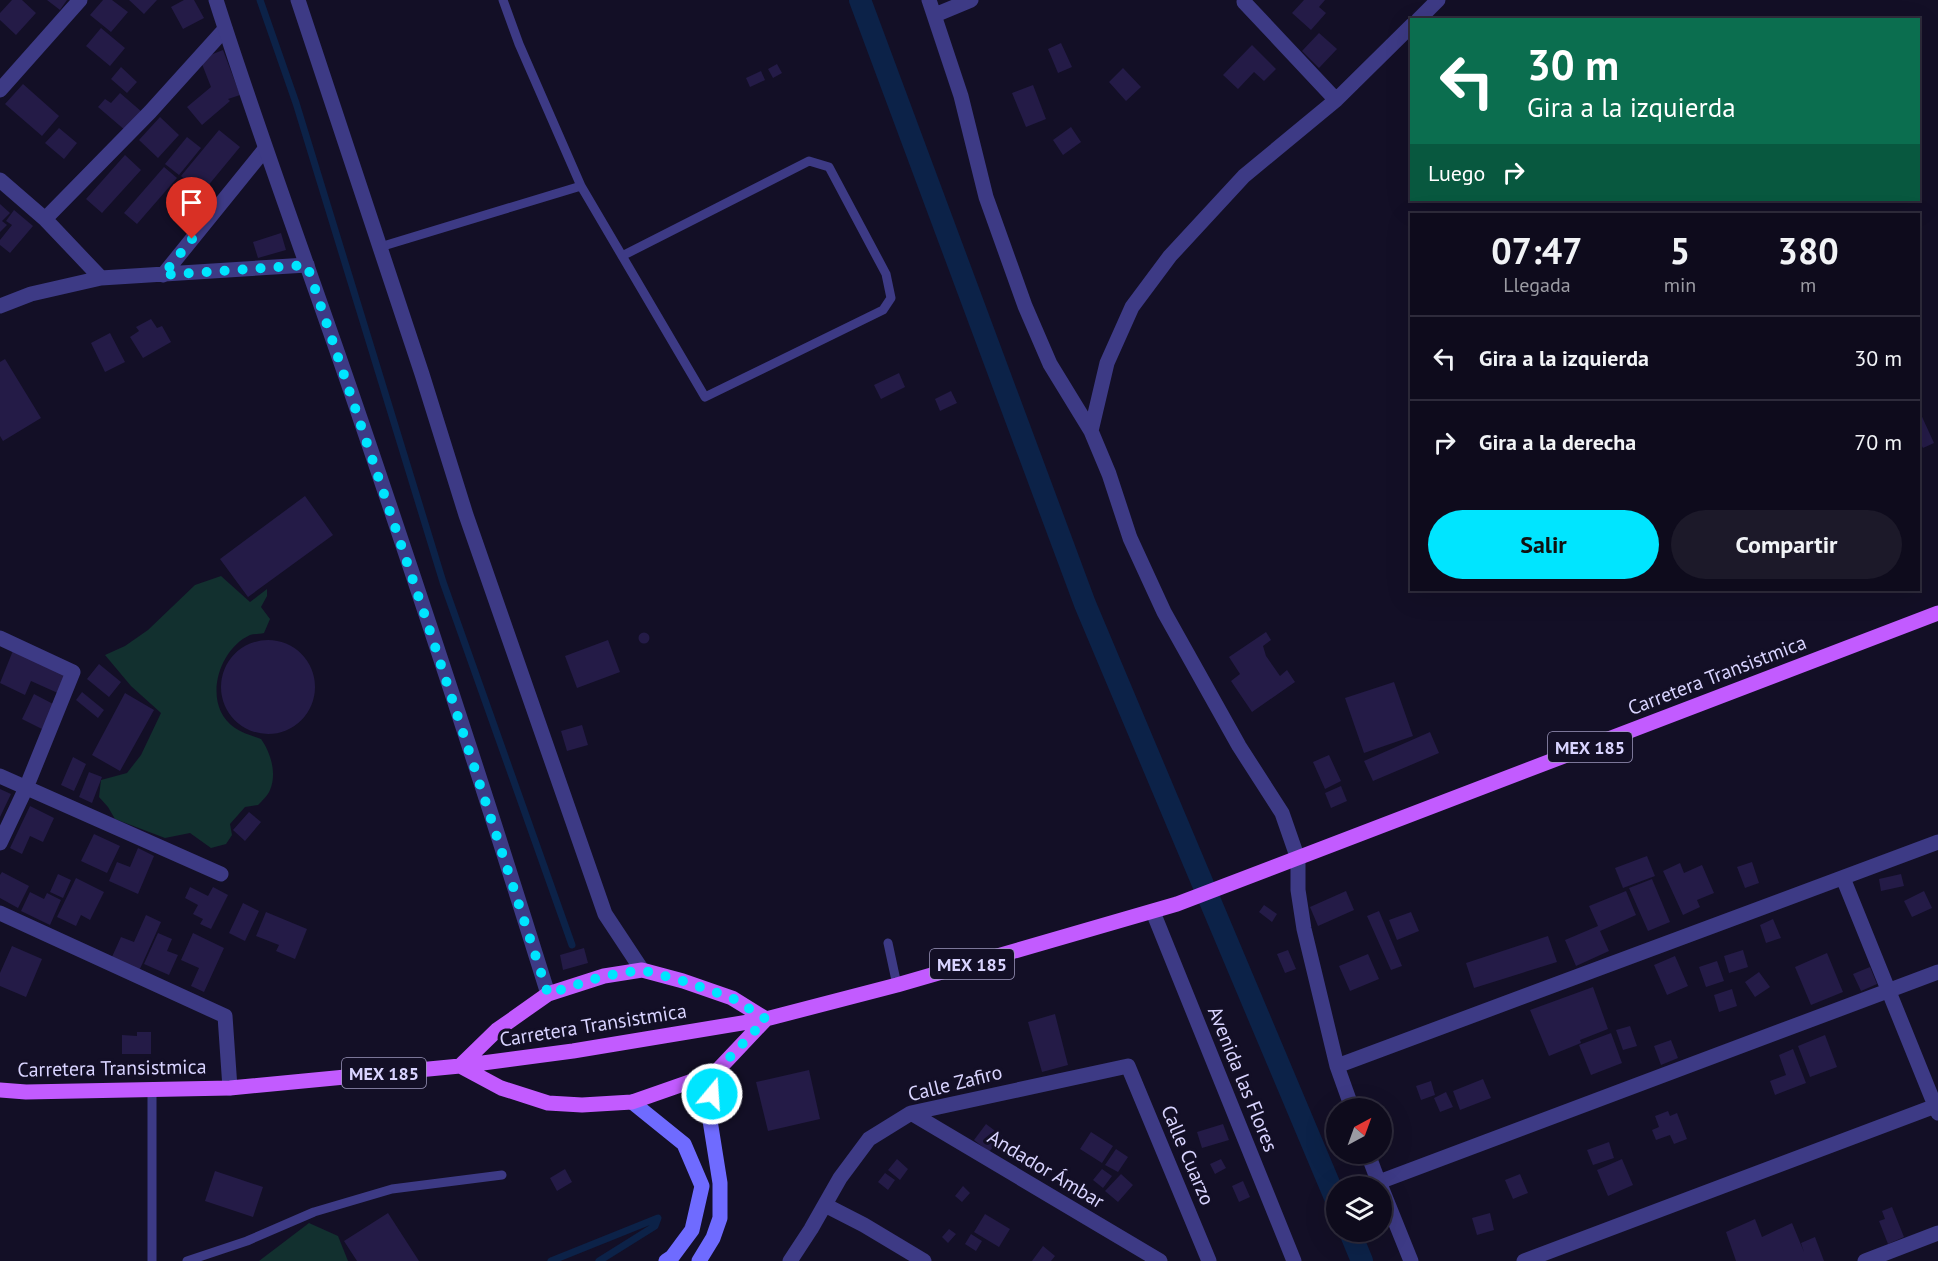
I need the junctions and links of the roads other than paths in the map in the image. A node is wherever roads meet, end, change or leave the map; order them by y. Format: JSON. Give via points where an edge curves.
{"nodes":[{"id":1,"x":80,"y":0,"type":"edge"},
{"id":2,"x":216,"y":0,"type":"edge"},
{"id":3,"x":298,"y":0,"type":"edge"},
{"id":4,"x":503,"y":0,"type":"edge"},
{"id":5,"x":971,"y":0,"type":"edge"},
{"id":6,"x":1438,"y":0,"type":"edge"},
{"id":7,"x":1244,"y":2,"type":"dead end"},
{"id":8,"x":932,"y":7,"type":"edge"},
{"id":9,"x":1420,"y":18,"type":"edge"},
{"id":10,"x":1410,"y":27,"type":"edge"},
{"id":11,"x":225,"y":29,"type":"junction"},
{"id":12,"x":0,"y":90,"type":"edge"},
{"id":13,"x":1336,"y":100,"type":"junction"},
{"id":14,"x":266,"y":149,"type":"junction"},
{"id":15,"x":0,"y":180,"type":"edge"},
{"id":16,"x":580,"y":186,"type":"junction"},
{"id":17,"x":45,"y":219,"type":"junction"},
{"id":18,"x":380,"y":247,"type":"junction"},
{"id":19,"x":622,"y":256,"type":"junction"},
{"id":20,"x":307,"y":265,"type":"junction"},
{"id":21,"x":163,"y":275,"type":"junction"},
{"id":22,"x":101,"y":278,"type":"junction"},
{"id":23,"x":0,"y":306,"type":"edge"},
{"id":24,"x":1091,"y":431,"type":"junction"},
{"id":25,"x":1938,"y":613,"type":"edge"},
{"id":26,"x":0,"y":638,"type":"edge"},
{"id":27,"x":0,"y":776,"type":"edge"},
{"id":28,"x":26,"y":788,"type":"junction"},
{"id":29,"x":1938,"y":842,"type":"edge"},
{"id":30,"x":0,"y":843,"type":"edge"},
{"id":31,"x":1298,"y":859,"type":"junction"},
{"id":32,"x":221,"y":874,"type":"dead end"},
{"id":33,"x":1843,"y":878,"type":"junction"},
{"id":34,"x":1153,"y":912,"type":"junction"},
{"id":35,"x":0,"y":913,"type":"edge"},
{"id":36,"x":888,"y":942,"type":"dead end"},
{"id":37,"x":642,"y":970,"type":"junction"},
{"id":38,"x":1938,"y":972,"type":"edge"},
{"id":39,"x":897,"y":985,"type":"junction"},
{"id":40,"x":1890,"y":991,"type":"junction"},
{"id":41,"x":548,"y":994,"type":"junction"},
{"id":42,"x":766,"y":1019,"type":"junction"},
{"id":43,"x":460,"y":1066,"type":"junction"},
{"id":44,"x":1128,"y":1066,"type":"joint"},
{"id":45,"x":1337,"y":1066,"type":"junction"},
{"id":46,"x":715,"y":1073,"type":"junction"},
{"id":47,"x":230,"y":1088,"type":"junction"},
{"id":48,"x":152,"y":1089,"type":"junction"},
{"id":49,"x":0,"y":1090,"type":"edge"},
{"id":50,"x":1348,"y":1098,"type":"edge"},
{"id":51,"x":632,"y":1102,"type":"junction"},
{"id":52,"x":1937,"y":1108,"type":"edge"},
{"id":53,"x":911,"y":1113,"type":"junction"},
{"id":54,"x":502,"y":1175,"type":"dead end"},
{"id":55,"x":1392,"y":1181,"type":"edge"},
{"id":56,"x":825,"y":1205,"type":"junction"},
{"id":57,"x":1392,"y":1215,"type":"edge"},
{"id":58,"x":692,"y":1230,"type":"junction"},
{"id":59,"x":1938,"y":1233,"type":"edge"},
{"id":60,"x":713,"y":1238,"type":"junction"},
{"id":61,"x":152,"y":1261,"type":"edge"},
{"id":62,"x":187,"y":1261,"type":"edge"},
{"id":63,"x":666,"y":1261,"type":"edge"},
{"id":64,"x":699,"y":1261,"type":"edge"},
{"id":65,"x":790,"y":1261,"type":"edge"},
{"id":66,"x":924,"y":1261,"type":"edge"},
{"id":67,"x":1160,"y":1261,"type":"edge"},
{"id":68,"x":1209,"y":1261,"type":"edge"},
{"id":69,"x":1294,"y":1261,"type":"edge"},
{"id":70,"x":1411,"y":1261,"type":"edge"},
{"id":71,"x":1524,"y":1261,"type":"edge"},
{"id":72,"x":1865,"y":1261,"type":"edge"}],
"edges":[{"from":1,"to":12,"type":"street"},
{"from":2,"to":11,"type":"street"},
{"from":3,"to":18,"type":"street"},
{"from":4,"to":16,"type":"lane"},
{"from":5,"to":8,"type":"street"},
{"from":6,"to":9,"type":"street"},
{"from":7,"to":13,"type":"street"},
{"from":8,"to":24,"type":"street","via":[[961,96],[986,197],[1025,306],[1050,364]]},
{"from":10,"to":13,"type":"street"},
{"from":11,"to":14,"type":"street"},
{"from":11,"to":17,"type":"street"},
{"from":13,"to":24,"type":"street","via":[[1244,176],[1170,256],[1132,307],[1107,363]]},
{"from":14,"to":20,"type":"street"},
{"from":14,"to":21,"type":"street"},
{"from":15,"to":17,"type":"street"},
{"from":16,"to":18,"type":"lane"},
{"from":16,"to":19,"type":"lane"},
{"from":17,"to":22,"type":"street"},
{"from":18,"to":37,"type":"street","via":[[466,515],[605,914]]},
{"from":19,"to":19,"type":"lane","via":[[809,161],[830,167],[886,274],[891,298],[883,310],[705,397]]},
{"from":20,"to":21,"type":"street"},
{"from":20,"to":41,"type":"street"},
{"from":21,"to":22,"type":"street"},
{"from":22,"to":23,"type":"street","via":[[31,294]]},
{"from":24,"to":31,"type":"street","via":[[1130,538],[1164,612],[1239,746],[1282,813]]},
{"from":25,"to":31,"type":"main road","name":"Carretera Transistmica","number":"MEX 185"},
{"from":26,"to":28,"type":"street","via":[[73,672]]},
{"from":27,"to":28,"type":"street"},
{"from":28,"to":30,"type":"street"},
{"from":28,"to":32,"type":"street"},
{"from":29,"to":33,"type":"street"},
{"from":31,"to":34,"type":"main road","name":"Carretera Transistmica","number":"MEX 185"},
{"from":31,"to":45,"type":"street","via":[[1304,929]]},
{"from":33,"to":40,"type":"street"},
{"from":33,"to":45,"type":"street"},
{"from":34,"to":39,"type":"main road","name":"Carretera Transistmica","number":"MEX 185"},
{"from":34,"to":69,"type":"street","name":"Avenida las Flores"},
{"from":35,"to":47,"type":"street","via":[[225,1016]]},
{"from":36,"to":39,"type":"lane"},
{"from":37,"to":41,"type":"main road","via":[[604,976]]},
{"from":37,"to":42,"type":"main road","via":[[732,998]]},
{"from":38,"to":40,"type":"street"},
{"from":39,"to":42,"type":"main road","name":"Carretera Transistmica","number":"MEX 185"},
{"from":40,"to":52,"type":"street"},
{"from":40,"to":55,"type":"street"},
{"from":41,"to":43,"type":"main road","via":[[497,1030]]},
{"from":42,"to":43,"type":"main road","name":"Carretera Transistmica","number":"MEX 185"},
{"from":42,"to":46,"type":"main road"},
{"from":43,"to":47,"type":"main road","name":"Carretera Transistmica","number":"MEX 185"},
{"from":43,"to":51,"type":"main road","via":[[501,1088],[548,1103],[582,1106]]},
{"from":44,"to":53,"type":"street","name":"Calle Zafiro"},
{"from":44,"to":68,"type":"street","name":"Calle Cuarzo"},
{"from":45,"to":50,"type":"street"},
{"from":46,"to":51,"type":"main road"},
{"from":46,"to":60,"type":"main road","via":[[709,1114],[720,1183],[720,1218]]},
{"from":47,"to":48,"type":"main road","name":"Carretera Transistmica","number":"MEX 185"},
{"from":48,"to":49,"type":"main road","name":"Carretera Transistmica","number":"MEX 185"},
{"from":48,"to":61,"type":"lane"},
{"from":51,"to":58,"type":"main road","via":[[684,1144],[702,1186]]},
{"from":52,"to":71,"type":"street"},
{"from":53,"to":56,"type":"street","name":"Calle Zafiro","via":[[868,1139]]},
{"from":53,"to":67,"type":"street","name":"Andador Ámbar"},
{"from":54,"to":62,"type":"lane","via":[[392,1189],[314,1212],[248,1241]]},
{"from":56,"to":65,"type":"street","name":"Calle Zafiro"},
{"from":56,"to":66,"type":"street"},
{"from":57,"to":70,"type":"street"},
{"from":58,"to":60,"type":"main road"},
{"from":58,"to":63,"type":"main road"},
{"from":59,"to":72,"type":"street"},
{"from":60,"to":64,"type":"main road"}]}
